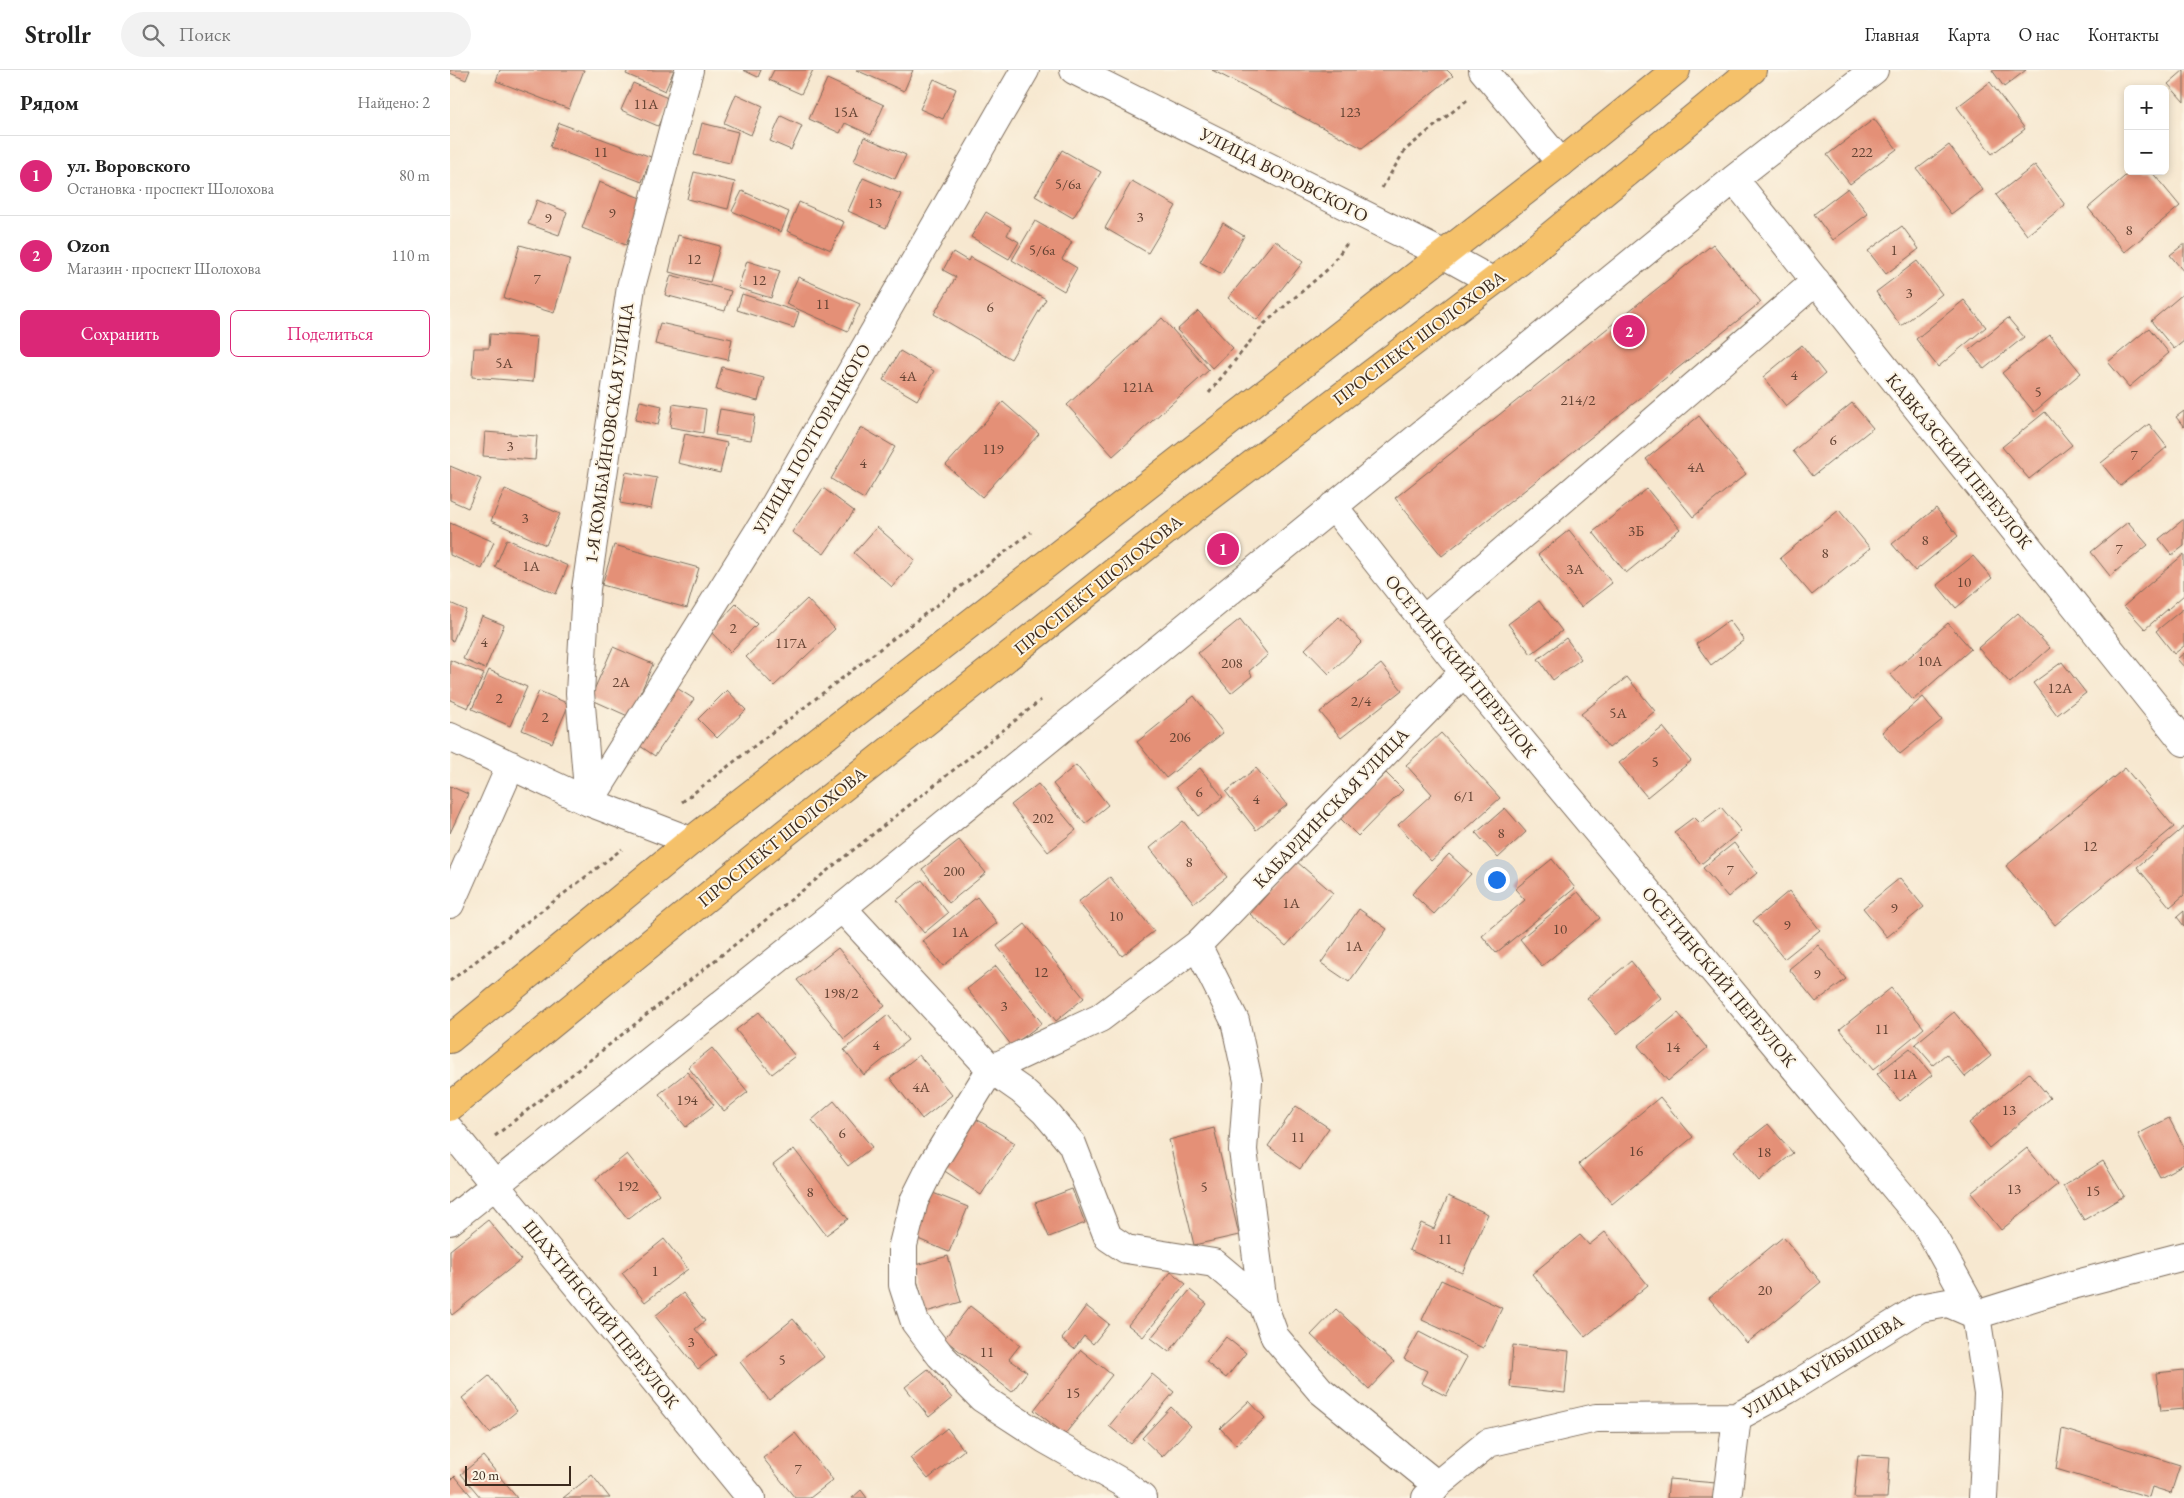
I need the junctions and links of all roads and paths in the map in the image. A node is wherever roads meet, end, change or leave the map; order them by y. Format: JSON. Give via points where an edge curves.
{"nodes":[{"id":1,"x":689,"y":70,"type":"edge"},
{"id":2,"x":1025,"y":70,"type":"edge"},
{"id":3,"x":1074,"y":70,"type":"edge"},
{"id":4,"x":1676,"y":70,"type":"edge"},
{"id":5,"x":1752,"y":70,"type":"edge"},
{"id":6,"x":1874,"y":70,"type":"edge"},
{"id":7,"x":1487,"y":75,"type":"edge"},
{"id":8,"x":1561,"y":163,"type":"junction"},
{"id":9,"x":1734,"y":179,"type":"junction"},
{"id":10,"x":1366,"y":216,"type":"junction"},
{"id":11,"x":1442,"y":254,"type":"junction"},
{"id":12,"x":1492,"y":281,"type":"junction"},
{"id":13,"x":1816,"y":281,"type":"junction"},
{"id":14,"x":1203,"y":398,"type":"dead end"},
{"id":15,"x":1333,"y":506,"type":"junction"},
{"id":16,"x":1038,"y":526,"type":"dead end"},
{"id":17,"x":1422,"y":621,"type":"junction"},
{"id":18,"x":1464,"y":672,"type":"junction"},
{"id":19,"x":1044,"y":698,"type":"dead end"},
{"id":20,"x":450,"y":737,"type":"edge"},
{"id":21,"x":2184,"y":742,"type":"edge"},
{"id":22,"x":511,"y":765,"type":"junction"},
{"id":23,"x":589,"y":802,"type":"junction"},
{"id":24,"x":652,"y":826,"type":"junction"},
{"id":25,"x":692,"y":841,"type":"junction"},
{"id":26,"x":450,"y":904,"type":"edge"},
{"id":27,"x":842,"y":908,"type":"junction"},
{"id":28,"x":1197,"y":945,"type":"junction"},
{"id":29,"x":450,"y":981,"type":"edge"},
{"id":30,"x":450,"y":1039,"type":"edge"},
{"id":31,"x":991,"y":1070,"type":"junction"},
{"id":32,"x":450,"y":1107,"type":"edge"},
{"id":33,"x":450,"y":1130,"type":"edge"},
{"id":34,"x":472,"y":1155,"type":"junction"},
{"id":35,"x":496,"y":1184,"type":"junction"},
{"id":36,"x":450,"y":1221,"type":"edge"},
{"id":37,"x":2184,"y":1256,"type":"edge"},
{"id":38,"x":1263,"y":1304,"type":"junction"},
{"id":39,"x":1976,"y":1315,"type":"junction"},
{"id":40,"x":1737,"y":1417,"type":"junction"},
{"id":41,"x":1431,"y":1492,"type":"edge"},
{"id":42,"x":751,"y":1498,"type":"edge"},
{"id":43,"x":1142,"y":1498,"type":"edge"},
{"id":44,"x":1727,"y":1498,"type":"edge"},
{"id":45,"x":1983,"y":1498,"type":"edge"}],
"edges":[{"from":1,"to":23,"type":"street","name":"1-Я КОМБАЙНОВСКАЯ УЛИЦА","via":[[631,287],[586,589],[580,693]]},
{"from":2,"to":23,"type":"street","name":"УЛИЦА ПОЛТОРАЦКОГО","via":[[769,515]]},
{"from":3,"to":10,"type":"street","name":"УЛИЦА ВОРОВСКОГО"},
{"from":4,"to":8,"type":"main road"},
{"from":5,"to":12,"type":"main road","name":"ПРОСПЕКТ ШОЛОХОВА"},
{"from":6,"to":9,"type":"street"},
{"from":7,"to":8,"type":"street"},
{"from":7,"to":10,"type":"path","via":[[1405,150]]},
{"from":8,"to":11,"type":"main road"},
{"from":9,"to":13,"type":"street","name":"КАВКАЗСКИЙ ПЕРЕУЛОК"},
{"from":9,"to":15,"type":"street"},
{"from":10,"to":11,"type":"street","name":"УЛИЦА ВОРОВСКОГО"},
{"from":10,"to":14,"type":"path","via":[[1328,269],[1264,324]]},
{"from":11,"to":12,"type":"street","name":"УЛИЦА ВОРОВСКОГО"},
{"from":11,"to":25,"type":"main road"},
{"from":12,"to":32,"type":"main road","name":"ПРОСПЕКТ ШОЛОХОВА","via":[[1183,517],[783,835]]},
{"from":13,"to":17,"type":"street"},
{"from":13,"to":21,"type":"street","name":"КАВКАЗСКИЙ ПЕРЕУЛОК"},
{"from":15,"to":17,"type":"street","name":"ОСЕТИНСКИЙ ПЕРЕУЛОК"},
{"from":15,"to":27,"type":"street"},
{"from":16,"to":24,"type":"path"},
{"from":17,"to":18,"type":"street","name":"ОСЕТИНСКИЙ ПЕРЕУЛОК"},
{"from":18,"to":28,"type":"street","name":"КАБАРДИНСКАЯ УЛИЦА"},
{"from":18,"to":39,"type":"street","name":"ОСЕТИНСКИЙ ПЕРЕУЛОК","via":[[1927,1226]]},
{"from":19,"to":34,"type":"path"},
{"from":20,"to":22,"type":"street"},
{"from":22,"to":23,"type":"street"},
{"from":22,"to":26,"type":"street"},
{"from":23,"to":24,"type":"street"},
{"from":24,"to":25,"type":"street"},
{"from":24,"to":29,"type":"path"},
{"from":25,"to":30,"type":"main road"},
{"from":27,"to":31,"type":"street"},
{"from":27,"to":35,"type":"street"},
{"from":28,"to":31,"type":"street","name":"КАБАРДИНСКАЯ УЛИЦА","via":[[1100,1018]]},
{"from":28,"to":38,"type":"street","via":[[1235,1020],[1248,1081],[1243,1150]]},
{"from":31,"to":38,"type":"street","via":[[1021,1090],[1072,1144],[1108,1238],[1126,1249],[1214,1263]]},
{"from":31,"to":43,"type":"street","via":[[933,1163],[914,1201],[903,1244],[903,1285],[915,1322],[940,1355],[982,1398]]},
{"from":33,"to":34,"type":"street","name":"ШАХТИНСКИЙ ПЕРЕУЛОК"},
{"from":34,"to":35,"type":"street","name":"ШАХТИНСКИЙ ПЕРЕУЛОК"},
{"from":35,"to":36,"type":"street"},
{"from":35,"to":42,"type":"street","name":"ШАХТИНСКИЙ ПЕРЕУЛОК"},
{"from":37,"to":39,"type":"street","via":[[2069,1286]]},
{"from":38,"to":41,"type":"street","via":[[1275,1337],[1320,1390]]},
{"from":39,"to":40,"type":"street","name":"УЛИЦА КУЙБЫШЕВА","via":[[1948,1304],[1920,1308]]},
{"from":39,"to":45,"type":"street","name":"ОСЕТИНСКИЙ ПЕРЕУЛОК","via":[[1988,1394]]},
{"from":40,"to":41,"type":"street","name":"УЛИЦА КУЙБЫШЕВА","via":[[1596,1418],[1488,1443]]},
{"from":40,"to":44,"type":"street"}]}
